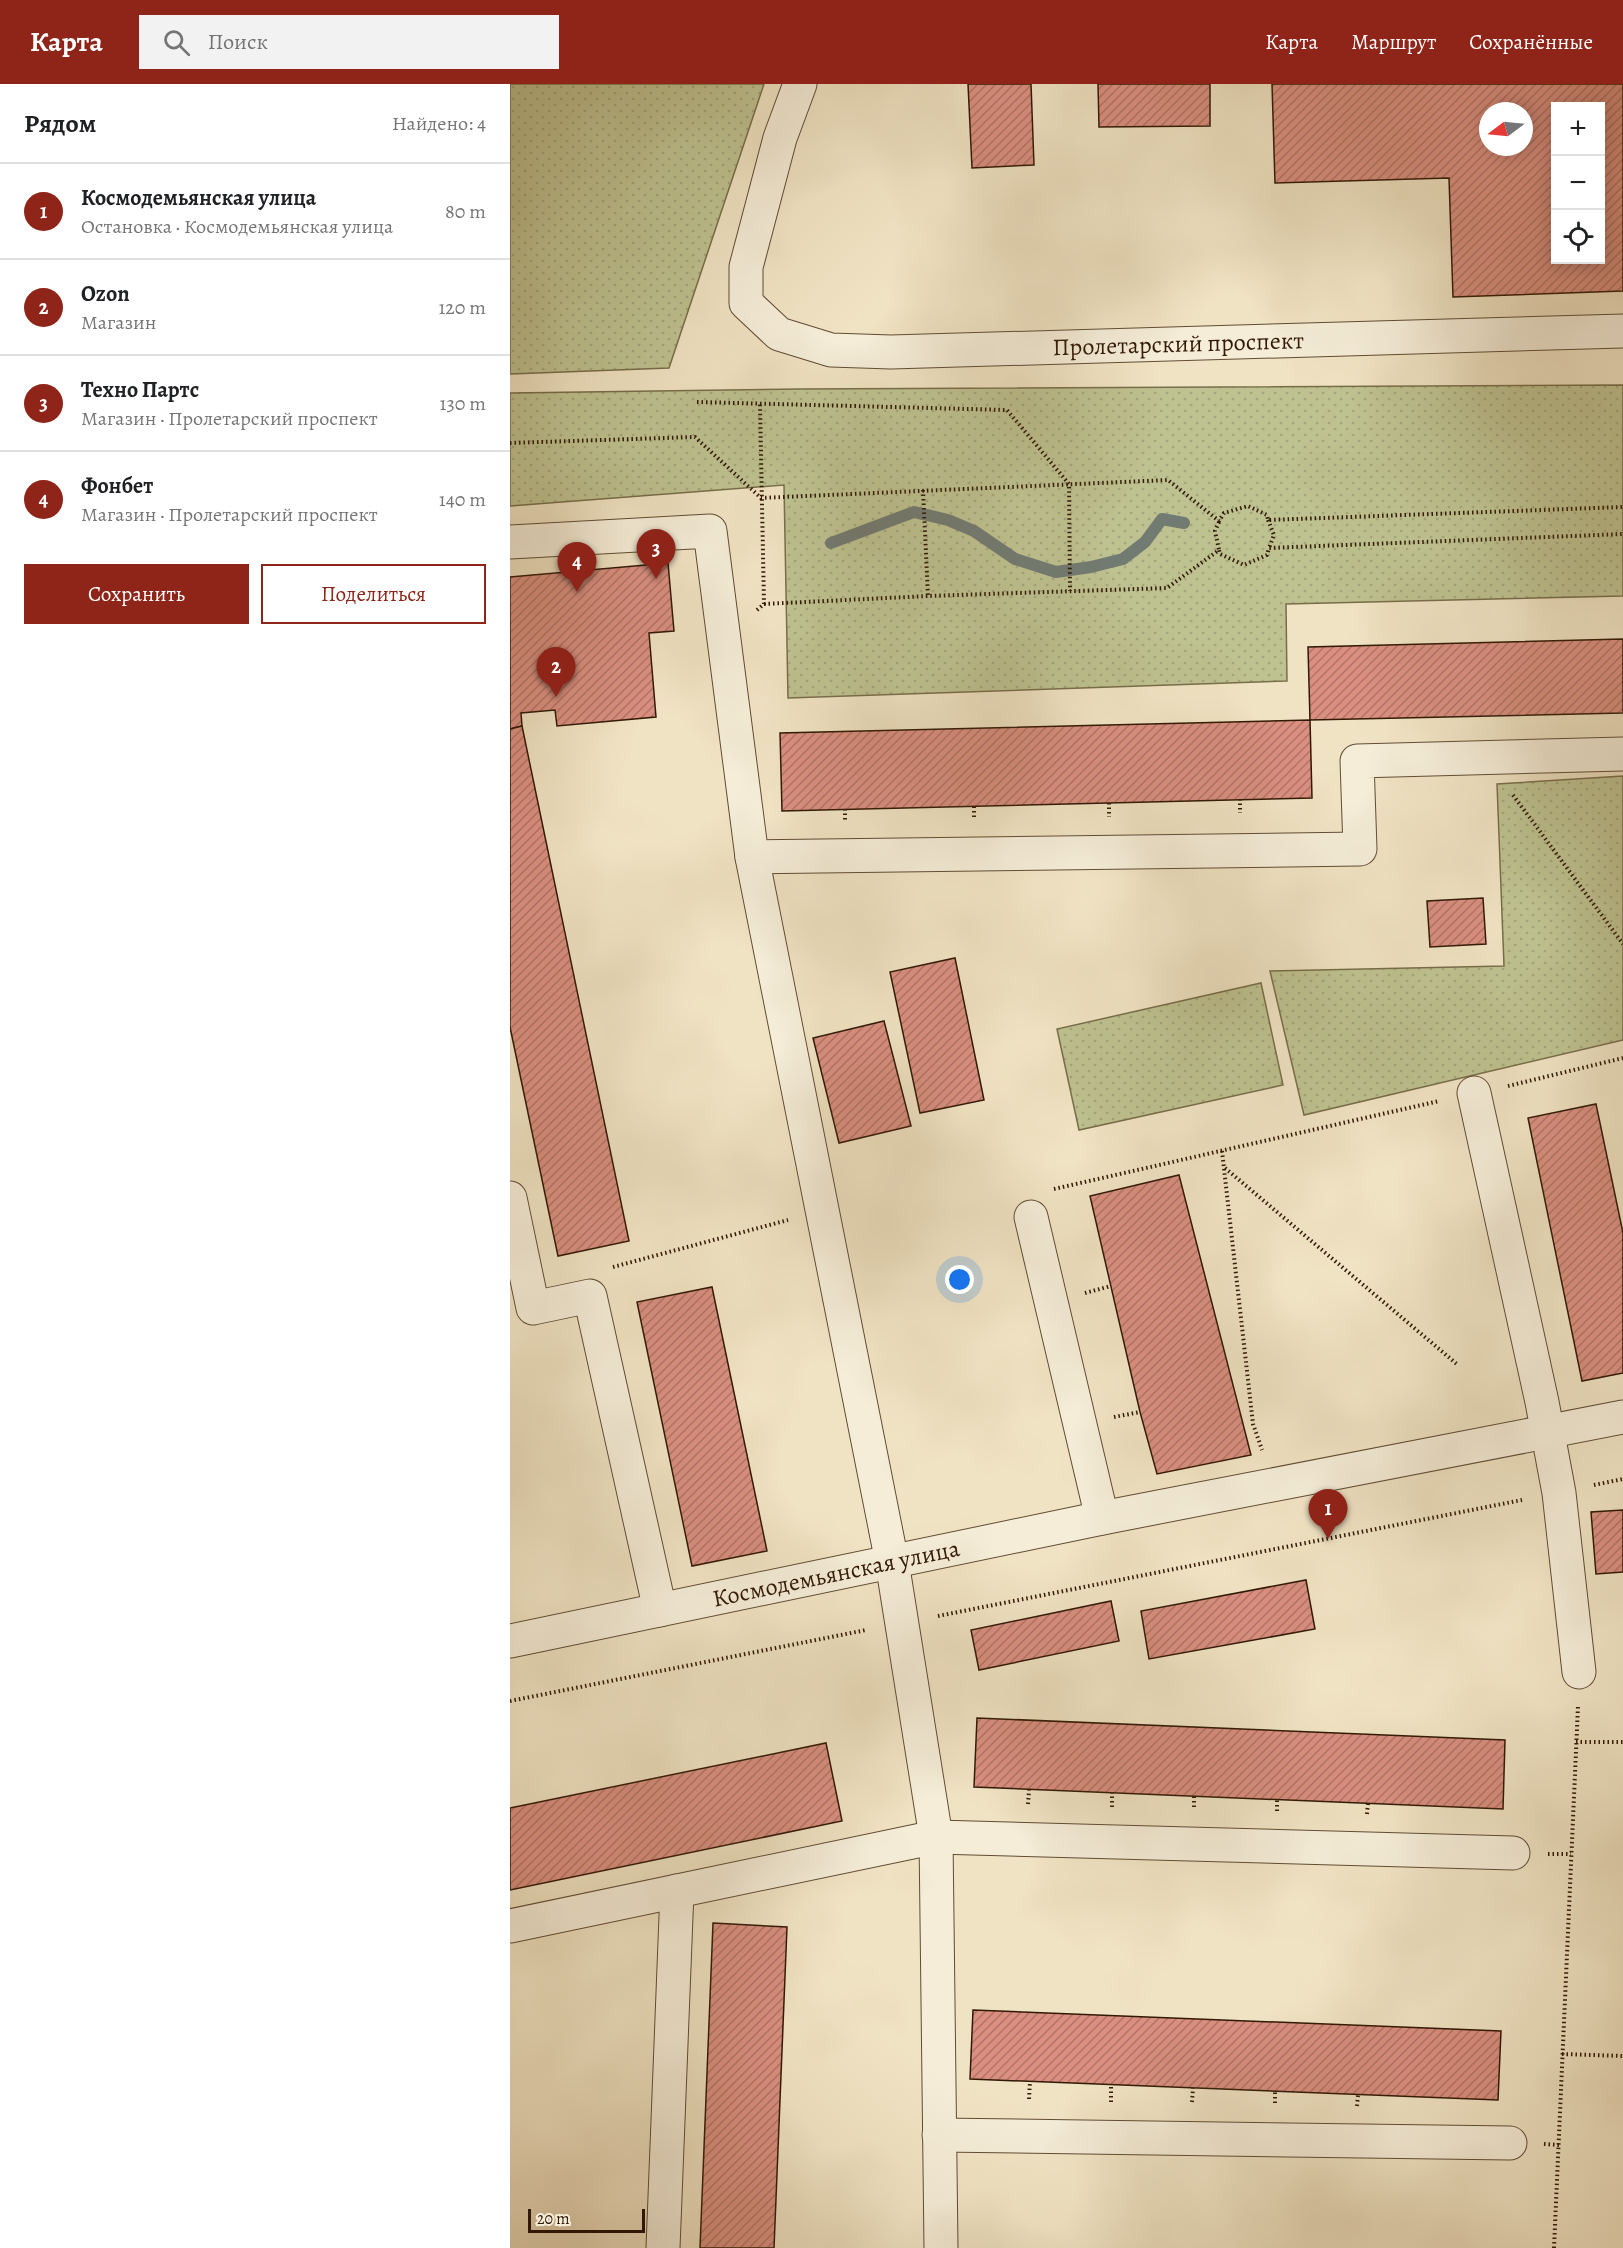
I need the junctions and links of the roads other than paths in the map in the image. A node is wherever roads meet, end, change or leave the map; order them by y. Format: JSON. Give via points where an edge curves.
{"nodes":[{"id":1,"x":800,"y":84,"type":"edge"},
{"id":2,"x":1623,"y":331,"type":"edge"},
{"id":3,"x":510,"y":542,"type":"edge"},
{"id":4,"x":1623,"y":754,"type":"edge"},
{"id":5,"x":752,"y":856,"type":"junction"},
{"id":6,"x":1474,"y":1093,"type":"road end"},
{"id":7,"x":510,"y":1198,"type":"edge"},
{"id":8,"x":1037,"y":1204,"type":"road end"},
{"id":9,"x":1623,"y":1417,"type":"edge"},
{"id":10,"x":1548,"y":1432,"type":"junction"},
{"id":11,"x":1102,"y":1518,"type":"junction"},
{"id":12,"x":892,"y":1562,"type":"junction"},
{"id":13,"x":660,"y":1611,"type":"junction"},
{"id":14,"x":510,"y":1641,"type":"edge"},
{"id":15,"x":1579,"y":1672,"type":"road end"},
{"id":16,"x":936,"y":1837,"type":"junction"},
{"id":17,"x":1513,"y":1853,"type":"dead end"},
{"id":18,"x":677,"y":1890,"type":"junction"},
{"id":19,"x":510,"y":1926,"type":"edge"},
{"id":20,"x":939,"y":2135,"type":"junction"},
{"id":21,"x":1510,"y":2143,"type":"dead end"},
{"id":22,"x":663,"y":2248,"type":"edge"},
{"id":23,"x":941,"y":2248,"type":"edge"}],
"edges":[{"from":1,"to":2,"type":"street","name":"Пролетарский проспект","via":[[780,138],[746,267],[746,303],[779,334],[831,350],[891,352]]},
{"from":3,"to":5,"type":"street","via":[[710,531]]},
{"from":4,"to":5,"type":"street","via":[[1357,761],[1360,849]]},
{"from":5,"to":12,"type":"street"},
{"from":6,"to":10,"type":"street"},
{"from":7,"to":13,"type":"street","via":[[533,1308],[590,1296]]},
{"from":8,"to":11,"type":"street"},
{"from":9,"to":10,"type":"street","name":"Космодемьянская улица"},
{"from":10,"to":11,"type":"street","name":"Космодемьянская улица"},
{"from":10,"to":15,"type":"street","via":[[1559,1493]]},
{"from":11,"to":12,"type":"street","name":"Космодемьянская улица"},
{"from":12,"to":13,"type":"street","name":"Космодемьянская улица"},
{"from":12,"to":16,"type":"street"},
{"from":13,"to":14,"type":"street","name":"Космодемьянская улица"},
{"from":16,"to":17,"type":"street"},
{"from":16,"to":18,"type":"street"},
{"from":16,"to":20,"type":"street"},
{"from":18,"to":19,"type":"street"},
{"from":18,"to":22,"type":"street"},
{"from":20,"to":21,"type":"street"},
{"from":20,"to":23,"type":"street"}]}
